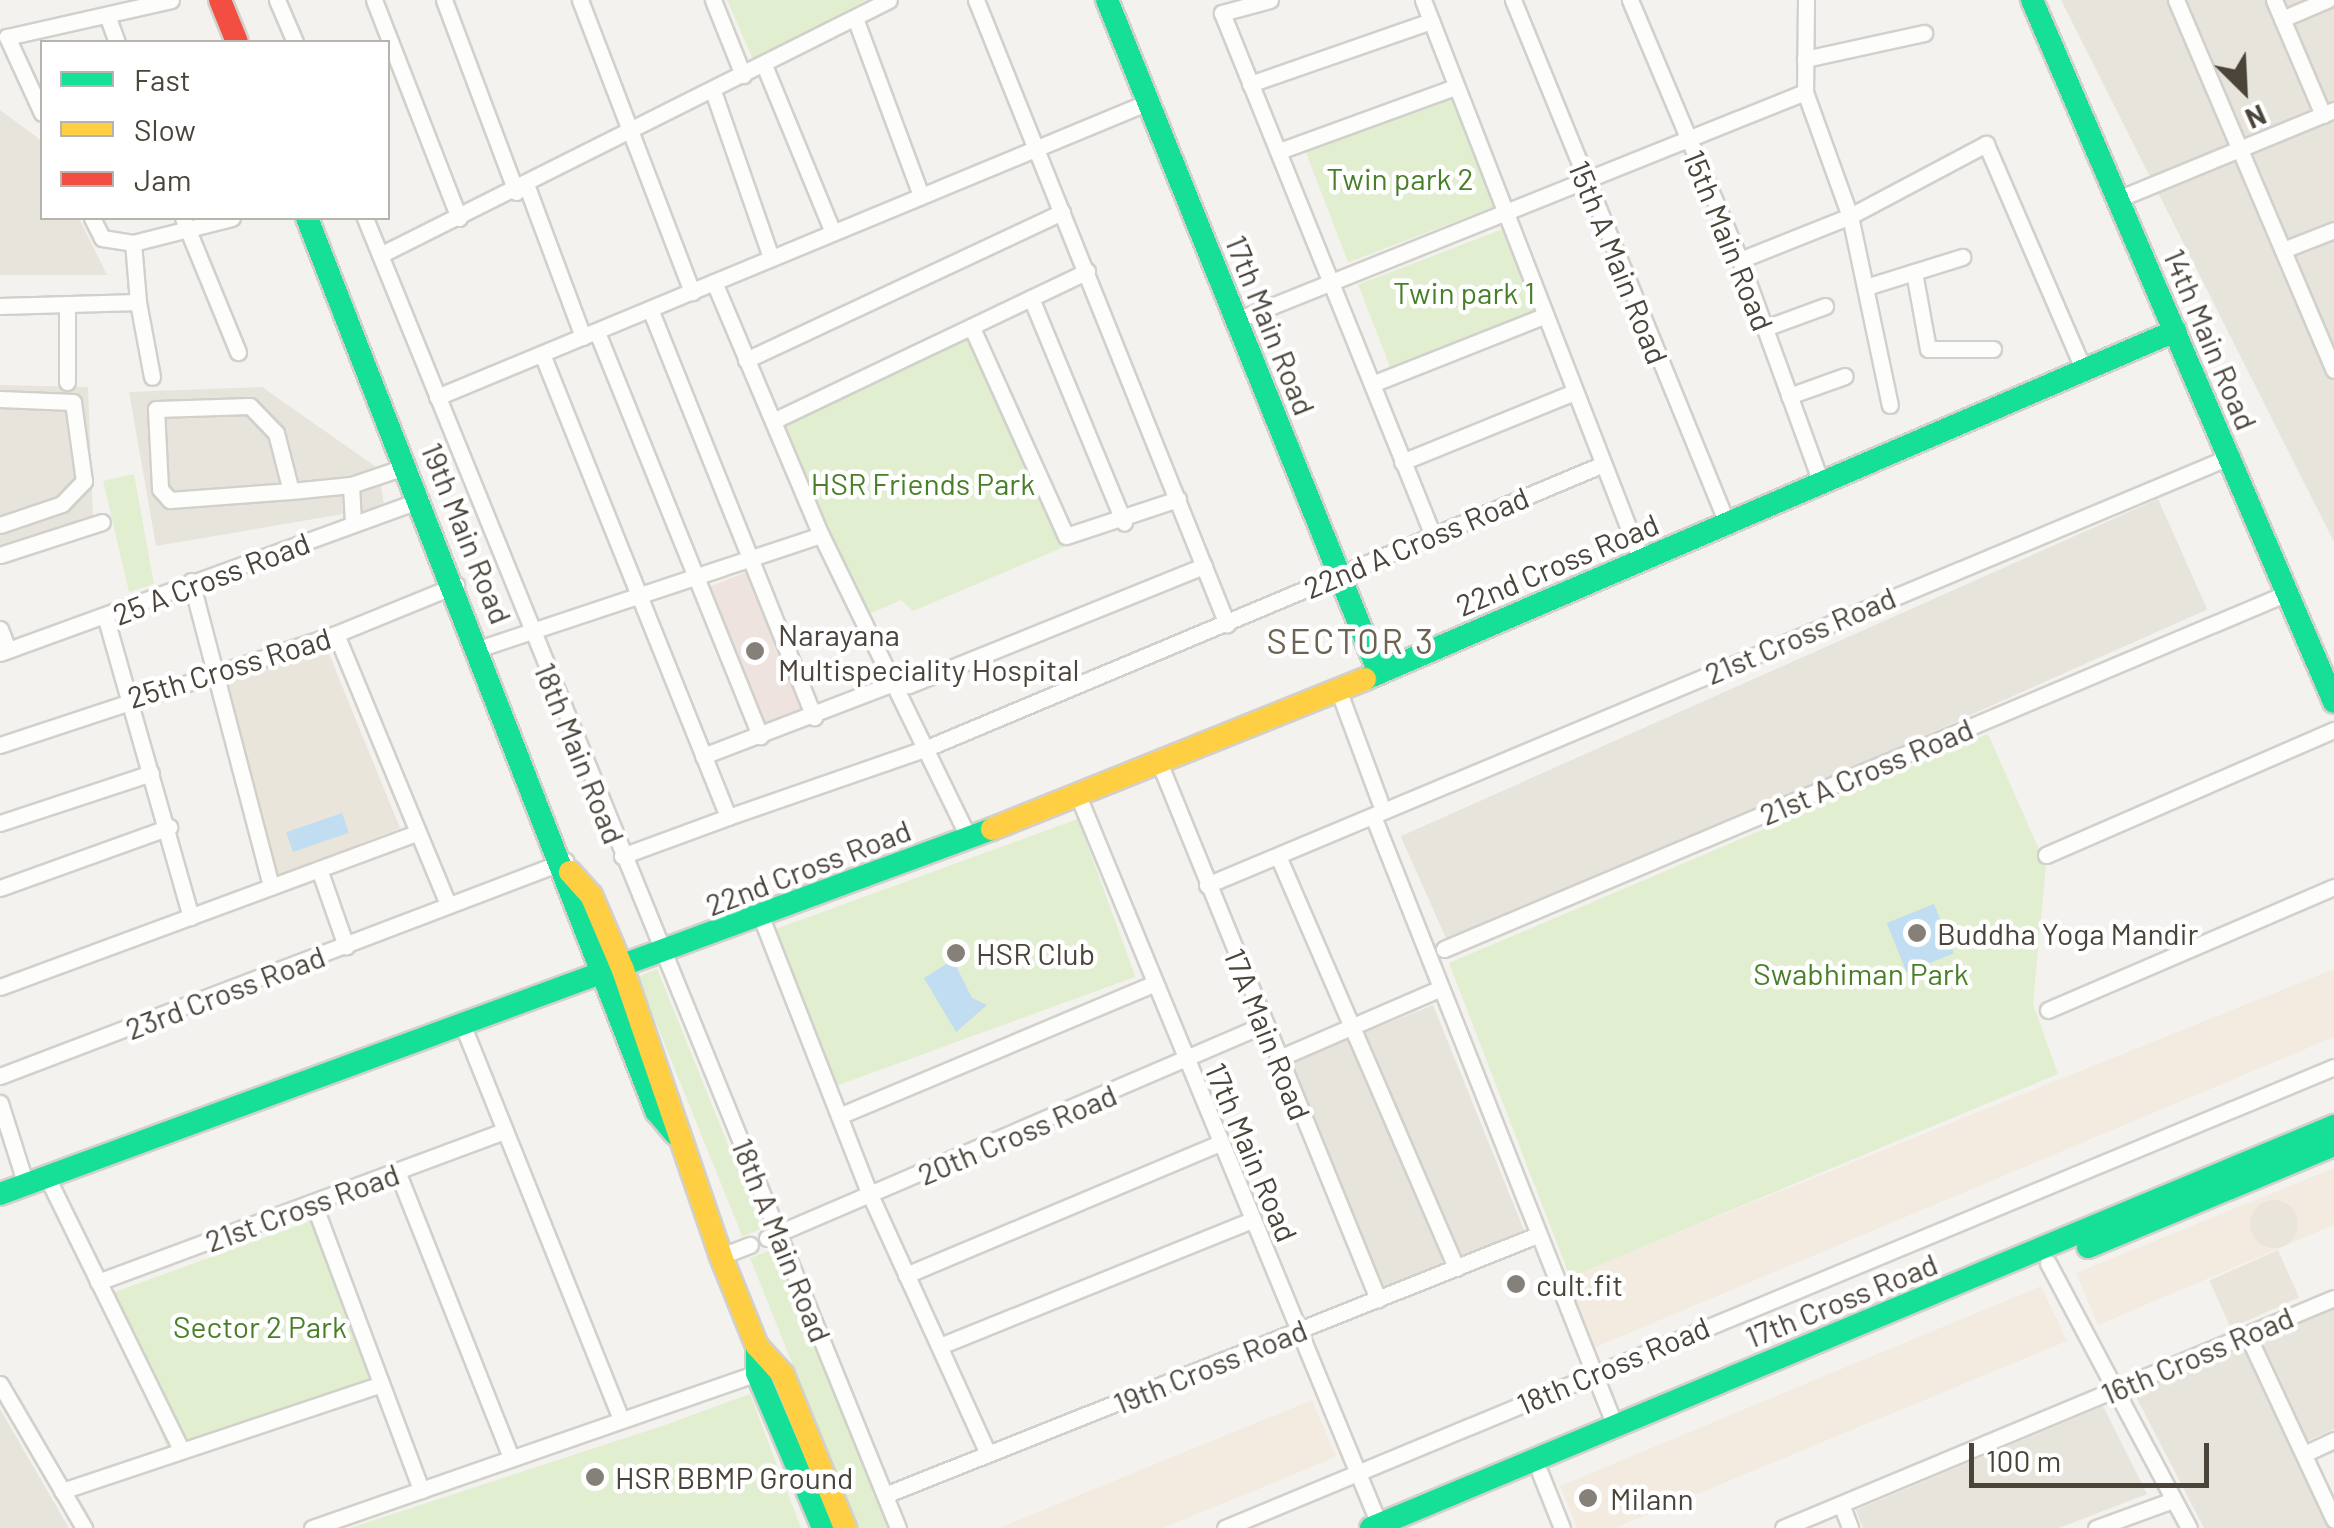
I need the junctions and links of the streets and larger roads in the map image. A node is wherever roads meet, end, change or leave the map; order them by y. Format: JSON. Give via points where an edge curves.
{"nodes":[{"id":1,"x":171,"y":0,"type":"edge"},
{"id":2,"x":220,"y":0,"type":"edge"},
{"id":3,"x":278,"y":0,"type":"edge"},
{"id":4,"x":374,"y":0,"type":"edge"},
{"id":5,"x":444,"y":0,"type":"edge"},
{"id":6,"x":580,"y":0,"type":"edge"},
{"id":7,"x":713,"y":0,"type":"edge"},
{"id":8,"x":889,"y":0,"type":"edge"},
{"id":9,"x":976,"y":0,"type":"edge"},
{"id":10,"x":1107,"y":0,"type":"edge"},
{"id":11,"x":1270,"y":0,"type":"edge"},
{"id":12,"x":1423,"y":0,"type":"edge"},
{"id":13,"x":1512,"y":0,"type":"edge"},
{"id":14,"x":1630,"y":0,"type":"edge"},
{"id":15,"x":1806,"y":0,"type":"edge"},
{"id":16,"x":2032,"y":0,"type":"edge"},
{"id":17,"x":2176,"y":0,"type":"edge"},
{"id":18,"x":2274,"y":0,"type":"edge"},
{"id":19,"x":2327,"y":0,"type":"edge"},
{"id":20,"x":1220,"y":6,"type":"edge"},
{"id":21,"x":107,"y":15,"type":"junction"},
{"id":22,"x":855,"y":18,"type":"junction"},
{"id":23,"x":2282,"y":19,"type":"junction"},
{"id":24,"x":1431,"y":22,"type":"junction"},
{"id":25,"x":1924,"y":33,"type":"dead end"},
{"id":26,"x":3,"y":37,"type":"edge"},
{"id":27,"x":117,"y":40,"type":"edge"},
{"id":28,"x":236,"y":40,"type":"edge"},
{"id":29,"x":293,"y":40,"type":"edge"},
{"id":30,"x":390,"y":40,"type":"edge"},
{"id":31,"x":390,"y":41,"type":"edge"},
{"id":32,"x":1805,"y":59,"type":"junction"},
{"id":33,"x":764,"y":65,"type":"junction"},
{"id":34,"x":744,"y":75,"type":"junction"},
{"id":35,"x":1250,"y":84,"type":"junction"},
{"id":36,"x":1455,"y":87,"type":"junction"},
{"id":37,"x":713,"y":91,"type":"junction"},
{"id":38,"x":1805,"y":92,"type":"junction"},
{"id":39,"x":1148,"y":102,"type":"junction"},
{"id":40,"x":40,"y":109,"type":"edge"},
{"id":41,"x":2328,"y":113,"type":"edge"},
{"id":42,"x":631,"y":134,"type":"junction"},
{"id":43,"x":1689,"y":138,"type":"junction"},
{"id":44,"x":1037,"y":147,"type":"junction"},
{"id":45,"x":2240,"y":149,"type":"junction"},
{"id":46,"x":1282,"y":150,"type":"junction"},
{"id":47,"x":1585,"y":182,"type":"junction"},
{"id":48,"x":522,"y":190,"type":"junction"},
{"id":49,"x":921,"y":194,"type":"junction"},
{"id":50,"x":2118,"y":200,"type":"junction"},
{"id":51,"x":1062,"y":212,"type":"junction"},
{"id":52,"x":1505,"y":215,"type":"junction"},
{"id":53,"x":1850,"y":216,"type":"junction"},
{"id":54,"x":459,"y":218,"type":"junction"},
{"id":55,"x":93,"y":220,"type":"edge"},
{"id":56,"x":219,"y":220,"type":"edge"},
{"id":57,"x":308,"y":220,"type":"edge"},
{"id":58,"x":366,"y":220,"type":"edge"},
{"id":59,"x":185,"y":225,"type":"edge"},
{"id":60,"x":832,"y":230,"type":"junction"},
{"id":61,"x":2334,"y":230,"type":"edge"},
{"id":62,"x":133,"y":243,"type":"junction"},
{"id":63,"x":2283,"y":250,"type":"junction"},
{"id":64,"x":380,"y":254,"type":"junction"},
{"id":65,"x":1962,"y":257,"type":"dead end"},
{"id":66,"x":771,"y":258,"type":"junction"},
{"id":67,"x":1740,"y":260,"type":"junction"},
{"id":68,"x":1087,"y":271,"type":"junction"},
{"id":69,"x":1914,"y":272,"type":"junction"},
{"id":70,"x":714,"y":282,"type":"junction"},
{"id":71,"x":1333,"y":282,"type":"junction"},
{"id":72,"x":1866,"y":287,"type":"junction"},
{"id":73,"x":692,"y":292,"type":"junction"},
{"id":74,"x":1030,"y":298,"type":"junction"},
{"id":75,"x":138,"y":302,"type":"junction"},
{"id":76,"x":0,"y":306,"type":"edge"},
{"id":77,"x":66,"y":306,"type":"junction"},
{"id":78,"x":1825,"y":306,"type":"dead end"},
{"id":79,"x":650,"y":309,"type":"junction"},
{"id":80,"x":1544,"y":316,"type":"junction"},
{"id":81,"x":1237,"y":320,"type":"junction"},
{"id":82,"x":972,"y":328,"type":"junction"},
{"id":83,"x":1765,"y":328,"type":"junction"},
{"id":84,"x":2174,"y":331,"type":"junction"},
{"id":85,"x":590,"y":335,"type":"junction"},
{"id":86,"x":1993,"y":349,"type":"dead end"},
{"id":87,"x":238,"y":352,"type":"dead end"},
{"id":88,"x":542,"y":354,"type":"junction"},
{"id":89,"x":746,"y":360,"type":"junction"},
{"id":90,"x":2084,"y":370,"type":"junction"},
{"id":91,"x":2334,"y":370,"type":"edge"},
{"id":92,"x":1845,"y":376,"type":"dead end"},
{"id":93,"x":152,"y":377,"type":"dead end"},
{"id":94,"x":67,"y":382,"type":"dead end"},
{"id":95,"x":1372,"y":384,"type":"junction"},
{"id":96,"x":1574,"y":392,"type":"junction"},
{"id":97,"x":1789,"y":396,"type":"junction"},
{"id":98,"x":437,"y":397,"type":"junction"},
{"id":99,"x":0,"y":398,"type":"edge"},
{"id":100,"x":1890,"y":405,"type":"dead end"},
{"id":101,"x":773,"y":422,"type":"junction"},
{"id":102,"x":2229,"y":457,"type":"junction"},
{"id":103,"x":1402,"y":462,"type":"junction"},
{"id":104,"x":1602,"y":465,"type":"junction"},
{"id":105,"x":407,"y":466,"type":"junction"},
{"id":106,"x":1821,"y":483,"type":"junction"},
{"id":107,"x":351,"y":484,"type":"junction"},
{"id":108,"x":291,"y":491,"type":"junction"},
{"id":109,"x":1178,"y":498,"type":"junction"},
{"id":110,"x":421,"y":500,"type":"junction"},
{"id":111,"x":102,"y":522,"type":"dead end"},
{"id":112,"x":1124,"y":522,"type":"junction"},
{"id":113,"x":1728,"y":523,"type":"junction"},
{"id":114,"x":353,"y":524,"type":"junction"},
{"id":115,"x":0,"y":525,"type":"edge"},
{"id":116,"x":821,"y":534,"type":"junction"},
{"id":117,"x":1432,"y":534,"type":"junction"},
{"id":118,"x":0,"y":556,"type":"edge"},
{"id":119,"x":748,"y":556,"type":"junction"},
{"id":120,"x":1641,"y":560,"type":"junction"},
{"id":121,"x":1204,"y":566,"type":"junction"},
{"id":122,"x":1338,"y":571,"type":"junction"},
{"id":123,"x":691,"y":574,"type":"junction"},
{"id":124,"x":190,"y":581,"type":"junction"},
{"id":125,"x":456,"y":585,"type":"junction"},
{"id":126,"x":637,"y":590,"type":"junction"},
{"id":127,"x":2287,"y":593,"type":"junction"},
{"id":128,"x":106,"y":618,"type":"junction"},
{"id":129,"x":1227,"y":624,"type":"junction"},
{"id":130,"x":528,"y":626,"type":"junction"},
{"id":131,"x":0,"y":629,"type":"edge"},
{"id":132,"x":336,"y":634,"type":"junction"},
{"id":133,"x":480,"y":648,"type":"junction"},
{"id":134,"x":4,"y":652,"type":"edge"},
{"id":135,"x":215,"y":667,"type":"junction"},
{"id":136,"x":1379,"y":673,"type":"junction"},
{"id":137,"x":893,"y":683,"type":"junction"},
{"id":138,"x":1339,"y":692,"type":"junction"},
{"id":139,"x":134,"y":695,"type":"junction"},
{"id":140,"x":2334,"y":702,"type":"edge"},
{"id":141,"x":814,"y":718,"type":"junction"},
{"id":142,"x":2334,"y":730,"type":"edge"},
{"id":143,"x":760,"y":736,"type":"junction"},
{"id":144,"x":0,"y":744,"type":"edge"},
{"id":145,"x":927,"y":748,"type":"junction"},
{"id":146,"x":704,"y":756,"type":"junction"},
{"id":147,"x":1161,"y":767,"type":"junction"},
{"id":148,"x":151,"y":773,"type":"junction"},
{"id":149,"x":1079,"y":798,"type":"junction"},
{"id":150,"x":1376,"y":809,"type":"junction"},
{"id":151,"x":728,"y":816,"type":"junction"},
{"id":152,"x":0,"y":822,"type":"edge"},
{"id":153,"x":169,"y":827,"type":"junction"},
{"id":154,"x":414,"y":834,"type":"junction"},
{"id":155,"x":969,"y":839,"type":"junction"},
{"id":156,"x":2046,"y":854,"type":"dead end"},
{"id":157,"x":622,"y":856,"type":"junction"},
{"id":158,"x":1278,"y":856,"type":"junction"},
{"id":159,"x":568,"y":867,"type":"junction"},
{"id":160,"x":319,"y":869,"type":"junction"},
{"id":161,"x":1207,"y":885,"type":"junction"},
{"id":162,"x":271,"y":887,"type":"junction"},
{"id":163,"x":0,"y":888,"type":"edge"},
{"id":164,"x":2334,"y":888,"type":"edge"},
{"id":165,"x":448,"y":905,"type":"junction"},
{"id":166,"x":191,"y":917,"type":"junction"},
{"id":167,"x":761,"y":917,"type":"junction"},
{"id":168,"x":346,"y":946,"type":"junction"},
{"id":169,"x":1444,"y":949,"type":"dead end"},
{"id":170,"x":664,"y":953,"type":"junction"},
{"id":171,"x":614,"y":974,"type":"junction"},
{"id":172,"x":1151,"y":985,"type":"junction"},
{"id":173,"x":0,"y":986,"type":"edge"},
{"id":174,"x":1439,"y":990,"type":"junction"},
{"id":175,"x":2048,"y":1010,"type":"dead end"},
{"id":176,"x":1264,"y":1026,"type":"junction"},
{"id":177,"x":1350,"y":1027,"type":"junction"},
{"id":178,"x":465,"y":1030,"type":"junction"},
{"id":179,"x":1277,"y":1058,"type":"junction"},
{"id":180,"x":1182,"y":1064,"type":"junction"},
{"id":181,"x":2334,"y":1067,"type":"edge"},
{"id":182,"x":0,"y":1076,"type":"edge"},
{"id":183,"x":0,"y":1103,"type":"edge"},
{"id":184,"x":839,"y":1116,"type":"junction"},
{"id":185,"x":2334,"y":1126,"type":"edge"},
{"id":186,"x":505,"y":1131,"type":"junction"},
{"id":187,"x":1215,"y":1144,"type":"junction"},
{"id":188,"x":2334,"y":1145,"type":"edge"},
{"id":189,"x":397,"y":1171,"type":"junction"},
{"id":190,"x":36,"y":1181,"type":"junction"},
{"id":191,"x":0,"y":1194,"type":"edge"},
{"id":192,"x":871,"y":1197,"type":"junction"},
{"id":193,"x":313,"y":1202,"type":"junction"},
{"id":194,"x":1247,"y":1222,"type":"junction"},
{"id":195,"x":774,"y":1236,"type":"junction"},
{"id":196,"x":1534,"y":1236,"type":"junction"},
{"id":197,"x":750,"y":1245,"type":"dead end"},
{"id":198,"x":721,"y":1256,"type":"junction"},
{"id":199,"x":2048,"y":1263,"type":"junction"},
{"id":200,"x":1456,"y":1268,"type":"junction"},
{"id":201,"x":906,"y":1275,"type":"junction"},
{"id":202,"x":98,"y":1282,"type":"junction"},
{"id":203,"x":2334,"y":1298,"type":"edge"},
{"id":204,"x":1378,"y":1299,"type":"junction"},
{"id":205,"x":1296,"y":1332,"type":"junction"},
{"id":206,"x":2247,"y":1334,"type":"junction"},
{"id":207,"x":940,"y":1346,"type":"junction"},
{"id":208,"x":766,"y":1370,"type":"junction"},
{"id":209,"x":1590,"y":1374,"type":"junction"},
{"id":210,"x":0,"y":1384,"type":"edge"},
{"id":211,"x":381,"y":1384,"type":"junction"},
{"id":212,"x":2112,"y":1390,"type":"junction"},
{"id":213,"x":1607,"y":1409,"type":"junction"},
{"id":214,"x":620,"y":1417,"type":"junction"},
{"id":215,"x":2334,"y":1440,"type":"edge"},
{"id":216,"x":181,"y":1449,"type":"junction"},
{"id":217,"x":988,"y":1454,"type":"junction"},
{"id":218,"x":2304,"y":1454,"type":"junction"},
{"id":219,"x":511,"y":1457,"type":"junction"},
{"id":220,"x":1355,"y":1472,"type":"junction"},
{"id":221,"x":1540,"y":1473,"type":"junction"},
{"id":222,"x":421,"y":1490,"type":"junction"},
{"id":223,"x":62,"y":1491,"type":"junction"},
{"id":224,"x":885,"y":1495,"type":"junction"},
{"id":225,"x":2174,"y":1500,"type":"junction"},
{"id":226,"x":1841,"y":1504,"type":"junction"},
{"id":227,"x":2334,"y":1520,"type":"edge"},
{"id":228,"x":1375,"y":1526,"type":"edge"},
{"id":229,"x":84,"y":1528,"type":"edge"},
{"id":230,"x":312,"y":1528,"type":"edge"},
{"id":231,"x":823,"y":1528,"type":"edge"},
{"id":232,"x":845,"y":1528,"type":"edge"},
{"id":233,"x":898,"y":1528,"type":"edge"},
{"id":234,"x":1225,"y":1528,"type":"edge"},
{"id":235,"x":1412,"y":1528,"type":"edge"},
{"id":236,"x":1562,"y":1528,"type":"edge"},
{"id":237,"x":1782,"y":1528,"type":"edge"},
{"id":238,"x":1850,"y":1528,"type":"edge"},
{"id":239,"x":2096,"y":1528,"type":"edge"},
{"id":240,"x":2188,"y":1528,"type":"edge"}],
"edges":[{"from":1,"to":21,"type":"street"},
{"from":2,"to":28,"type":"street"},
{"from":3,"to":29,"type":"street"},
{"from":4,"to":30,"type":"street"},
{"from":5,"to":48,"type":"street"},
{"from":6,"to":42,"type":"street"},
{"from":7,"to":34,"type":"street"},
{"from":8,"to":22,"type":"street"},
{"from":9,"to":44,"type":"street"},
{"from":10,"to":39,"type":"street","name":"17th Main Road"},
{"from":11,"to":20,"type":"street"},
{"from":12,"to":24,"type":"street"},
{"from":13,"to":47,"type":"street","name":"15th A Main Road"},
{"from":14,"to":43,"type":"street","name":"15th Main Road"},
{"from":15,"to":32,"type":"street"},
{"from":16,"to":50,"type":"street","name":"14th Main Road"},
{"from":17,"to":45,"type":"street"},
{"from":18,"to":23,"type":"street"},
{"from":19,"to":23,"type":"street"},
{"from":20,"to":35,"type":"street"},
{"from":21,"to":26,"type":"street"},
{"from":21,"to":27,"type":"street"},
{"from":22,"to":33,"type":"street"},
{"from":22,"to":49,"type":"street"},
{"from":23,"to":41,"type":"street"},
{"from":24,"to":35,"type":"street"},
{"from":24,"to":36,"type":"street"},
{"from":25,"to":32,"type":"street"},
{"from":26,"to":40,"type":"street"},
{"from":31,"to":54,"type":"street"},
{"from":32,"to":38,"type":"street"},
{"from":33,"to":34,"type":"street"},
{"from":33,"to":60,"type":"street"},
{"from":34,"to":37,"type":"street"},
{"from":35,"to":46,"type":"street"},
{"from":36,"to":46,"type":"street"},
{"from":36,"to":52,"type":"street"},
{"from":37,"to":42,"type":"street"},
{"from":37,"to":66,"type":"street"},
{"from":38,"to":43,"type":"street"},
{"from":38,"to":53,"type":"street"},
{"from":39,"to":44,"type":"street"},
{"from":39,"to":81,"type":"street","name":"17th Main Road"},
{"from":41,"to":45,"type":"street"},
{"from":42,"to":48,"type":"street"},
{"from":42,"to":73,"type":"street"},
{"from":43,"to":47,"type":"street"},
{"from":43,"to":67,"type":"street","name":"15th Main Road"},
{"from":44,"to":49,"type":"street"},
{"from":44,"to":51,"type":"street"},
{"from":45,"to":50,"type":"street"},
{"from":45,"to":63,"type":"street"},
{"from":46,"to":71,"type":"street"},
{"from":47,"to":52,"type":"street"},
{"from":47,"to":113,"type":"street","name":"15th A Main Road"},
{"from":48,"to":54,"type":"street"},
{"from":48,"to":85,"type":"street"},
{"from":49,"to":60,"type":"street"},
{"from":50,"to":84,"type":"street","name":"14th Main Road"},
{"from":51,"to":68,"type":"street"},
{"from":51,"to":89,"type":"street"},
{"from":52,"to":71,"type":"street"},
{"from":52,"to":80,"type":"street"},
{"from":53,"to":67,"type":"street"},
{"from":53,"to":72,"type":"street"},
{"from":53,"to":90,"type":"street","via":[[1986,144]]},
{"from":54,"to":64,"type":"street"},
{"from":55,"to":62,"type":"street","via":[[102,238]]},
{"from":56,"to":59,"type":"street"},
{"from":57,"to":105,"type":"street","name":"19th Main Road"},
{"from":58,"to":64,"type":"street","name":"18th Main Road"},
{"from":59,"to":62,"type":"street"},
{"from":59,"to":87,"type":"street"},
{"from":60,"to":66,"type":"street"},
{"from":61,"to":63,"type":"street"},
{"from":62,"to":75,"type":"street"},
{"from":63,"to":91,"type":"street"},
{"from":64,"to":98,"type":"street","name":"18th Main Road"},
{"from":65,"to":69,"type":"street"},
{"from":66,"to":70,"type":"street"},
{"from":67,"to":83,"type":"street","name":"15th Main Road"},
{"from":68,"to":74,"type":"street"},
{"from":68,"to":109,"type":"street"},
{"from":69,"to":72,"type":"street"},
{"from":69,"to":86,"type":"street","via":[[1928,349]]},
{"from":70,"to":73,"type":"street"},
{"from":70,"to":89,"type":"street"},
{"from":71,"to":81,"type":"street"},
{"from":71,"to":95,"type":"street"},
{"from":72,"to":100,"type":"street"},
{"from":73,"to":79,"type":"street"},
{"from":74,"to":82,"type":"street"},
{"from":74,"to":112,"type":"street"},
{"from":75,"to":77,"type":"street"},
{"from":75,"to":93,"type":"street"},
{"from":76,"to":77,"type":"street"},
{"from":77,"to":94,"type":"street"},
{"from":78,"to":83,"type":"street"},
{"from":79,"to":85,"type":"street"},
{"from":79,"to":119,"type":"street"},
{"from":80,"to":95,"type":"street"},
{"from":80,"to":96,"type":"street"},
{"from":81,"to":122,"type":"street","name":"17th Main Road"},
{"from":82,"to":101,"type":"street"},
{"from":82,"to":112,"type":"street","via":[[1062,530],[1082,538]]},
{"from":83,"to":97,"type":"street","name":"15th Main Road"},
{"from":84,"to":90,"type":"street","name":"22nd Cross Road"},
{"from":84,"to":102,"type":"street","name":"14th Main Road"},
{"from":85,"to":88,"type":"street"},
{"from":85,"to":123,"type":"street"},
{"from":88,"to":98,"type":"street"},
{"from":88,"to":126,"type":"street"},
{"from":89,"to":101,"type":"street"},
{"from":90,"to":106,"type":"street","name":"22nd Cross Road"},
{"from":92,"to":97,"type":"street"},
{"from":95,"to":103,"type":"street"},
{"from":96,"to":103,"type":"street"},
{"from":96,"to":104,"type":"street"},
{"from":97,"to":106,"type":"street","name":"15th Main Road"},
{"from":98,"to":130,"type":"street","name":"18th Main Road"},
{"from":99,"to":115,"type":"street","via":[[74,402],[84,481],[62,504]]},
{"from":101,"to":116,"type":"street"},
{"from":102,"to":127,"type":"street","name":"14th Main Road"},
{"from":102,"to":150,"type":"street","name":"21st Cross Road"},
{"from":103,"to":117,"type":"street"},
{"from":104,"to":117,"type":"street","name":"22nd A Cross Road"},
{"from":104,"to":120,"type":"street"},
{"from":105,"to":107,"type":"street"},
{"from":105,"to":110,"type":"street","name":"19th Main Road"},
{"from":106,"to":113,"type":"street","name":"22nd Cross Road"},
{"from":107,"to":108,"type":"street"},
{"from":107,"to":114,"type":"street"},
{"from":108,"to":108,"type":"street","via":[[276,433],[250,406],[156,408],[160,488],[170,500]]},
{"from":109,"to":112,"type":"street"},
{"from":109,"to":121,"type":"street"},
{"from":110,"to":114,"type":"street","name":"25 A Cross Road"},
{"from":110,"to":125,"type":"street","name":"19th Main Road"},
{"from":111,"to":118,"type":"street"},
{"from":113,"to":120,"type":"street","name":"22nd Cross Road"},
{"from":114,"to":124,"type":"street","name":"25 A Cross Road"},
{"from":116,"to":119,"type":"street"},
{"from":116,"to":137,"type":"street"},
{"from":117,"to":122,"type":"street","name":"22nd A Cross Road"},
{"from":119,"to":123,"type":"street"},
{"from":119,"to":141,"type":"street"},
{"from":120,"to":136,"type":"street","name":"22nd Cross Road"},
{"from":121,"to":129,"type":"street"},
{"from":121,"to":137,"type":"street","via":[[910,685]]},
{"from":122,"to":129,"type":"street","name":"22nd A Cross Road"},
{"from":122,"to":136,"type":"street","name":"17th Main Road"},
{"from":123,"to":126,"type":"street"},
{"from":123,"to":143,"type":"street"},
{"from":124,"to":128,"type":"street","name":"25 A Cross Road"},
{"from":124,"to":135,"type":"street"},
{"from":125,"to":132,"type":"street","name":"25th Cross Road"},
{"from":125,"to":133,"type":"street","name":"19th Main Road"},
{"from":126,"to":130,"type":"street"},
{"from":126,"to":146,"type":"street"},
{"from":127,"to":140,"type":"street","name":"14th Main Road"},
{"from":127,"to":169,"type":"street","name":"21st A Cross Road"},
{"from":128,"to":134,"type":"street","name":"25 A Cross Road"},
{"from":128,"to":139,"type":"street"},
{"from":129,"to":145,"type":"street","name":"22nd A Cross Road"},
{"from":130,"to":133,"type":"street"},
{"from":130,"to":157,"type":"street","name":"18th Main Road"},
{"from":131,"to":134,"type":"street"},
{"from":132,"to":135,"type":"street","name":"25th Cross Road"},
{"from":132,"to":154,"type":"street"},
{"from":133,"to":159,"type":"street","name":"19th Main Road"},
{"from":135,"to":139,"type":"street","name":"25th Cross Road"},
{"from":135,"to":162,"type":"street"},
{"from":136,"to":138,"type":"street","name":"22nd Cross Road"},
{"from":137,"to":141,"type":"street"},
{"from":137,"to":145,"type":"street"},
{"from":138,"to":147,"type":"street","name":"22nd Cross Road"},
{"from":138,"to":150,"type":"street"},
{"from":139,"to":144,"type":"street","name":"25th Cross Road"},
{"from":139,"to":148,"type":"street"},
{"from":141,"to":143,"type":"street"},
{"from":142,"to":156,"type":"street"},
{"from":143,"to":146,"type":"street"},
{"from":145,"to":151,"type":"street","name":"22nd A Cross Road"},
{"from":145,"to":155,"type":"street"},
{"from":146,"to":151,"type":"street"},
{"from":147,"to":149,"type":"street","name":"22nd Cross Road"},
{"from":147,"to":161,"type":"street","name":"17A Main Road"},
{"from":148,"to":152,"type":"street"},
{"from":148,"to":153,"type":"street"},
{"from":149,"to":155,"type":"street","name":"22nd Cross Road"},
{"from":149,"to":172,"type":"street","name":"17th Main Road"},
{"from":150,"to":158,"type":"street","name":"21st Cross Road"},
{"from":150,"to":174,"type":"street"},
{"from":151,"to":157,"type":"street","name":"22nd A Cross Road"},
{"from":153,"to":163,"type":"street"},
{"from":153,"to":166,"type":"street"},
{"from":154,"to":160,"type":"street"},
{"from":154,"to":165,"type":"street"},
{"from":155,"to":167,"type":"street","name":"22nd Cross Road"},
{"from":157,"to":170,"type":"street","name":"18th Main Road"},
{"from":158,"to":161,"type":"street","name":"21st Cross Road"},
{"from":158,"to":177,"type":"street"},
{"from":159,"to":165,"type":"street","name":"23rd Cross Road"},
{"from":159,"to":171,"type":"street","name":"19th Main Road","via":[[591,895]]},
{"from":160,"to":162,"type":"street"},
{"from":160,"to":168,"type":"street"},
{"from":161,"to":176,"type":"street","name":"17A Main Road"},
{"from":162,"to":166,"type":"street"},
{"from":164,"to":175,"type":"street"},
{"from":165,"to":168,"type":"street","name":"23rd Cross Road"},
{"from":166,"to":173,"type":"street"},
{"from":167,"to":170,"type":"street","name":"22nd Cross Road"},
{"from":167,"to":184,"type":"street"},
{"from":168,"to":182,"type":"street","name":"23rd Cross Road"},
{"from":170,"to":171,"type":"street","name":"22nd Cross Road"},
{"from":170,"to":195,"type":"street","name":"18th A Main Road"},
{"from":171,"to":178,"type":"street","name":"22nd Cross Road"},
{"from":171,"to":198,"type":"street","name":"19th Main Road","via":[[672,1102],[675,1134]]},
{"from":172,"to":180,"type":"street","name":"17th Main Road"},
{"from":172,"to":184,"type":"street"},
{"from":174,"to":177,"type":"street"},
{"from":174,"to":196,"type":"street"},
{"from":176,"to":179,"type":"street","name":"17A Main Road"},
{"from":176,"to":180,"type":"street","name":"20th Cross Road"},
{"from":177,"to":179,"type":"street"},
{"from":177,"to":200,"type":"street"},
{"from":178,"to":186,"type":"street"},
{"from":178,"to":190,"type":"street","name":"22nd Cross Road"},
{"from":179,"to":204,"type":"street","name":"17A Main Road"},
{"from":180,"to":187,"type":"street","name":"17th Main Road"},
{"from":180,"to":192,"type":"street","name":"20th Cross Road"},
{"from":181,"to":209,"type":"street","name":"18th Cross Road"},
{"from":183,"to":190,"type":"street"},
{"from":184,"to":192,"type":"street"},
{"from":185,"to":213,"type":"street","name":"17th Cross Road"},
{"from":186,"to":189,"type":"street","name":"21st Cross Road"},
{"from":186,"to":214,"type":"street"},
{"from":187,"to":194,"type":"street","name":"17th Main Road"},
{"from":187,"to":201,"type":"street"},
{"from":188,"to":199,"type":"street","name":"17th Cross Road"},
{"from":189,"to":193,"type":"street","name":"21st Cross Road"},
{"from":189,"to":219,"type":"street"},
{"from":190,"to":191,"type":"street","name":"22nd Cross Road"},
{"from":190,"to":202,"type":"street"},
{"from":192,"to":195,"type":"street","name":"20th Cross Road"},
{"from":192,"to":201,"type":"street"},
{"from":193,"to":202,"type":"street","name":"21st Cross Road"},
{"from":193,"to":211,"type":"street"},
{"from":194,"to":205,"type":"street","name":"17th Main Road"},
{"from":194,"to":207,"type":"street"},
{"from":195,"to":224,"type":"street","name":"18th A Main Road"},
{"from":196,"to":200,"type":"street","name":"19th Cross Road"},
{"from":196,"to":209,"type":"street"},
{"from":197,"to":198,"type":"street"},
{"from":198,"to":208,"type":"street","name":"19th Main Road"},
{"from":199,"to":212,"type":"street"},
{"from":199,"to":221,"type":"street","name":"17th Cross Road"},
{"from":200,"to":204,"type":"street","name":"19th Cross Road"},
{"from":201,"to":207,"type":"street"},
{"from":202,"to":216,"type":"street"},
{"from":203,"to":206,"type":"street","name":"16th Cross Road"},
{"from":204,"to":205,"type":"street","name":"19th Cross Road"},
{"from":205,"to":217,"type":"street","name":"19th Cross Road"},
{"from":205,"to":220,"type":"street","name":"17th Main Road"},
{"from":206,"to":212,"type":"street","name":"16th Cross Road"},
{"from":206,"to":218,"type":"street"},
{"from":207,"to":217,"type":"street"},
{"from":208,"to":214,"type":"street"},
{"from":208,"to":231,"type":"street","name":"19th Main Road"},
{"from":208,"to":232,"type":"street","name":"19th Main Road"},
{"from":209,"to":213,"type":"street"},
{"from":209,"to":220,"type":"street","name":"18th Cross Road"},
{"from":210,"to":223,"type":"street"},
{"from":211,"to":216,"type":"street"},
{"from":211,"to":222,"type":"street"},
{"from":212,"to":225,"type":"street"},
{"from":212,"to":226,"type":"street","name":"16th Cross Road"},
{"from":213,"to":228,"type":"street","name":"17th Cross Road"},
{"from":214,"to":219,"type":"street"},
{"from":215,"to":218,"type":"street"},
{"from":216,"to":223,"type":"street"},
{"from":217,"to":224,"type":"street","name":"19th Cross Road"},
{"from":218,"to":227,"type":"street"},
{"from":219,"to":222,"type":"street"},
{"from":220,"to":228,"type":"street","name":"17th Main Road"},
{"from":220,"to":234,"type":"street","name":"18th Cross Road"},
{"from":221,"to":235,"type":"street","name":"17th Cross Road"},
{"from":221,"to":236,"type":"street"},
{"from":222,"to":230,"type":"street"},
{"from":223,"to":229,"type":"street"},
{"from":224,"to":233,"type":"street","name":"18th A Main Road"},
{"from":225,"to":239,"type":"street"},
{"from":225,"to":240,"type":"street"},
{"from":226,"to":237,"type":"street","name":"16th Cross Road"},
{"from":226,"to":238,"type":"street"}]}
